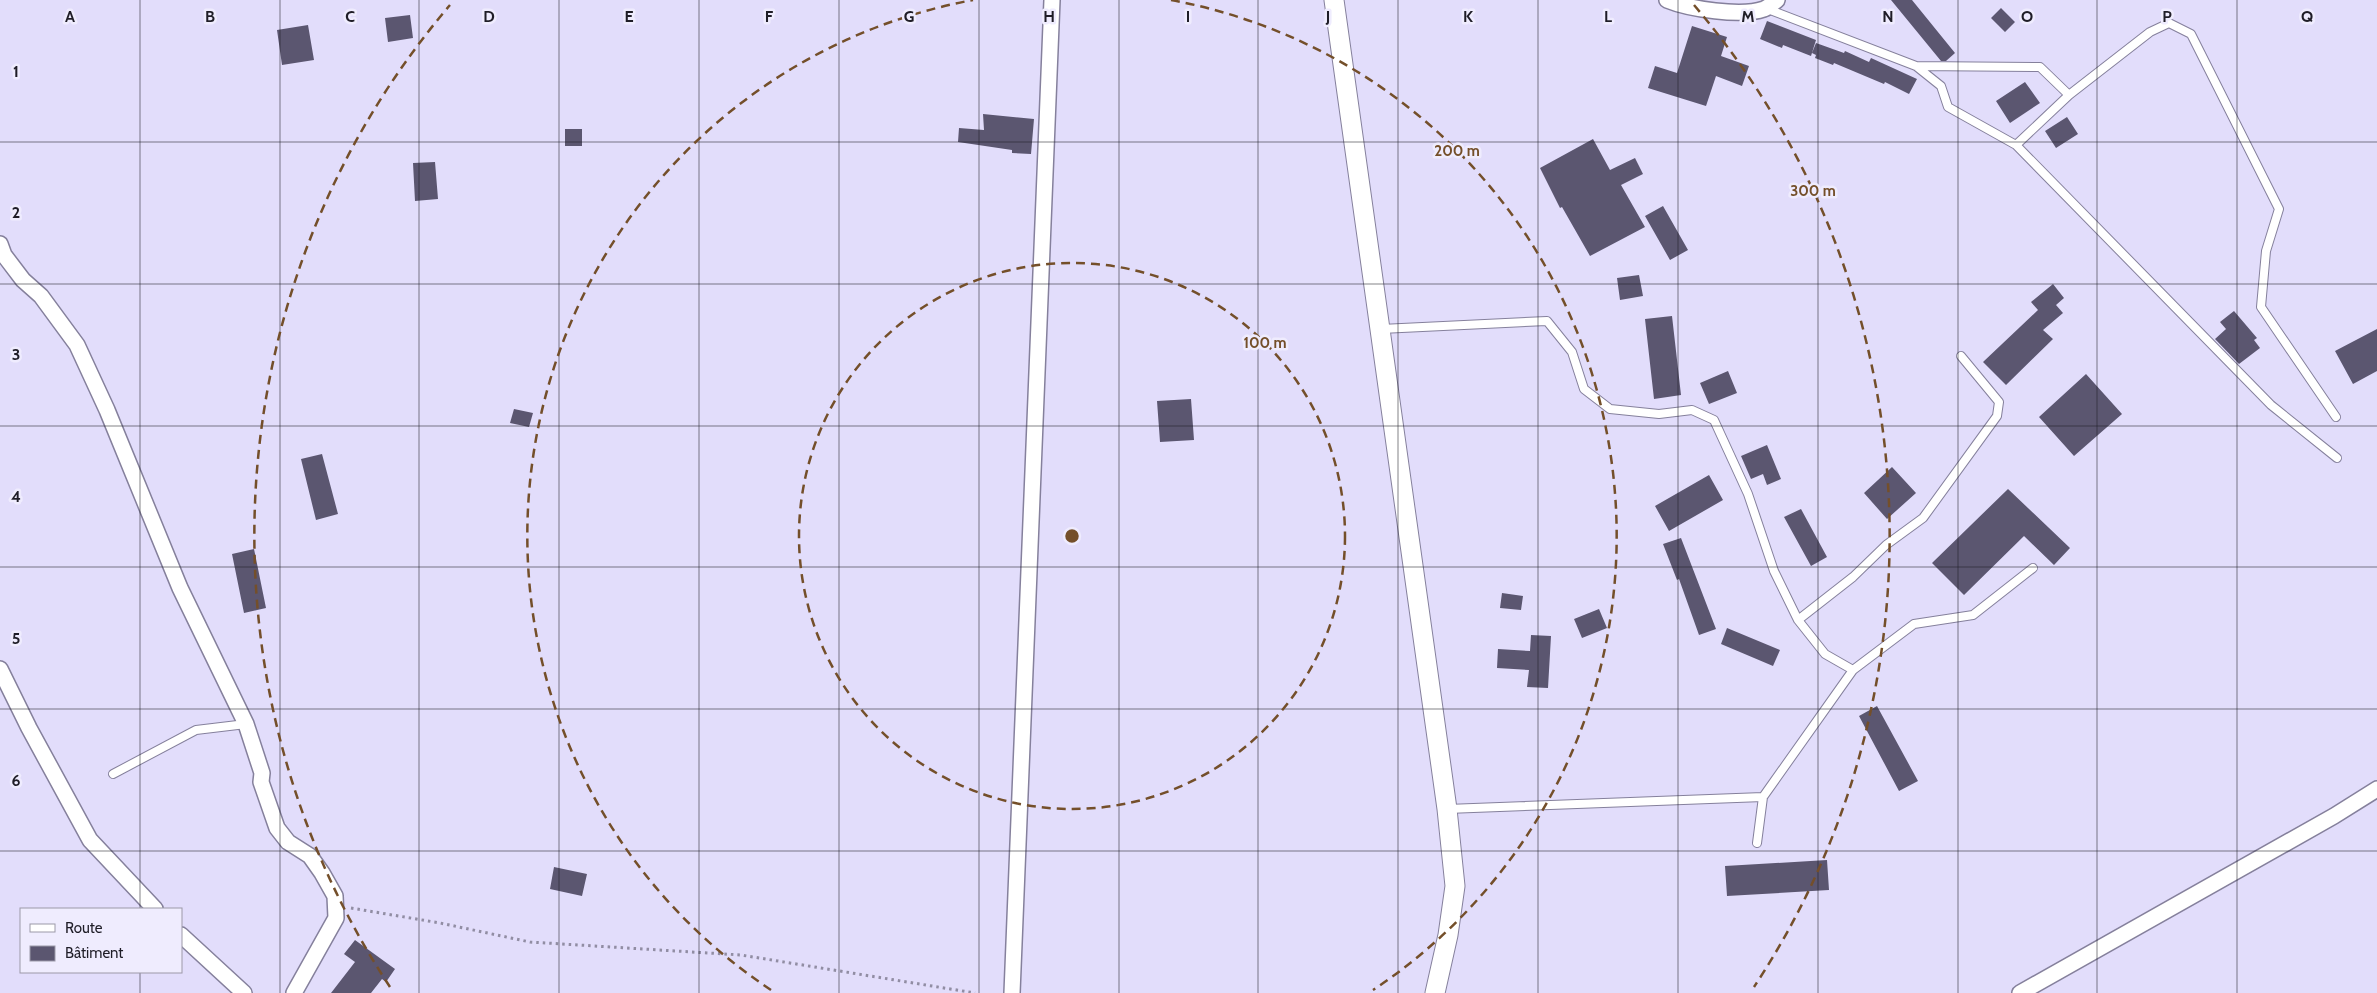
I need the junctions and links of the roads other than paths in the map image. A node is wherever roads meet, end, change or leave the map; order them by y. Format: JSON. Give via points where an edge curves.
{"nodes":[{"id":1,"x":1052,"y":0,"type":"edge"},
{"id":2,"x":1334,"y":0,"type":"edge"},
{"id":3,"x":1667,"y":0,"type":"edge"},
{"id":4,"x":1771,"y":4,"type":"edge"},
{"id":5,"x":1916,"y":66,"type":"junction"},
{"id":6,"x":2069,"y":95,"type":"junction"},
{"id":7,"x":2016,"y":145,"type":"junction"},
{"id":8,"x":0,"y":244,"type":"edge"},
{"id":9,"x":1379,"y":329,"type":"junction"},
{"id":10,"x":1961,"y":356,"type":"dead end"},
{"id":11,"x":2336,"y":417,"type":"dead end"},
{"id":12,"x":2337,"y":458,"type":"dead end"},
{"id":13,"x":2033,"y":568,"type":"dead end"},
{"id":14,"x":1798,"y":620,"type":"junction"},
{"id":15,"x":0,"y":669,"type":"edge"},
{"id":16,"x":1853,"y":670,"type":"junction"},
{"id":17,"x":246,"y":724,"type":"junction"},
{"id":18,"x":113,"y":774,"type":"dead end"},
{"id":19,"x":2377,"y":789,"type":"edge"},
{"id":20,"x":1763,"y":797,"type":"junction"},
{"id":21,"x":1447,"y":809,"type":"junction"},
{"id":22,"x":1756,"y":843,"type":"dead end"},
{"id":23,"x":155,"y":908,"type":"edge"},
{"id":24,"x":182,"y":936,"type":"edge"},
{"id":25,"x":244,"y":993,"type":"edge"},
{"id":26,"x":294,"y":993,"type":"edge"},
{"id":27,"x":1012,"y":993,"type":"edge"},
{"id":28,"x":1435,"y":993,"type":"edge"},
{"id":29,"x":2020,"y":993,"type":"edge"}],
"edges":[{"from":1,"to":27,"type":"street"},
{"from":2,"to":9,"type":"street"},
{"from":3,"to":4,"type":"street","via":[[1687,8],[1749,12]]},
{"from":4,"to":5,"type":"lane"},
{"from":5,"to":6,"type":"lane","via":[[2040,67]]},
{"from":5,"to":7,"type":"lane","via":[[1941,86],[1948,107]]},
{"from":6,"to":7,"type":"lane"},
{"from":6,"to":11,"type":"lane","via":[[2150,32],[2168,23],[2191,34],[2279,209],[2266,251],[2261,307]]},
{"from":7,"to":12,"type":"lane","via":[[2271,405]]},
{"from":8,"to":17,"type":"street","via":[[23,280],[41,296],[77,345],[180,588]]},
{"from":9,"to":14,"type":"lane","via":[[1547,321],[1572,352],[1584,389],[1610,409],[1659,414],[1692,410],[1714,420],[1748,494],[1774,571]]},
{"from":9,"to":21,"type":"street"},
{"from":10,"to":14,"type":"lane","via":[[1999,402],[1997,416],[1923,518]]},
{"from":13,"to":16,"type":"lane","via":[[1973,615],[1914,624]]},
{"from":14,"to":16,"type":"lane","via":[[1825,654]]},
{"from":15,"to":23,"type":"street","via":[[90,840]]},
{"from":16,"to":20,"type":"lane"},
{"from":17,"to":18,"type":"lane","via":[[196,730]]},
{"from":17,"to":26,"type":"street","via":[[277,828],[288,842],[310,856],[335,896],[336,918]]},
{"from":19,"to":29,"type":"street"},
{"from":20,"to":21,"type":"lane"},
{"from":20,"to":22,"type":"lane"},
{"from":21,"to":28,"type":"street","via":[[1455,886]]},
{"from":24,"to":25,"type":"street"}]}
